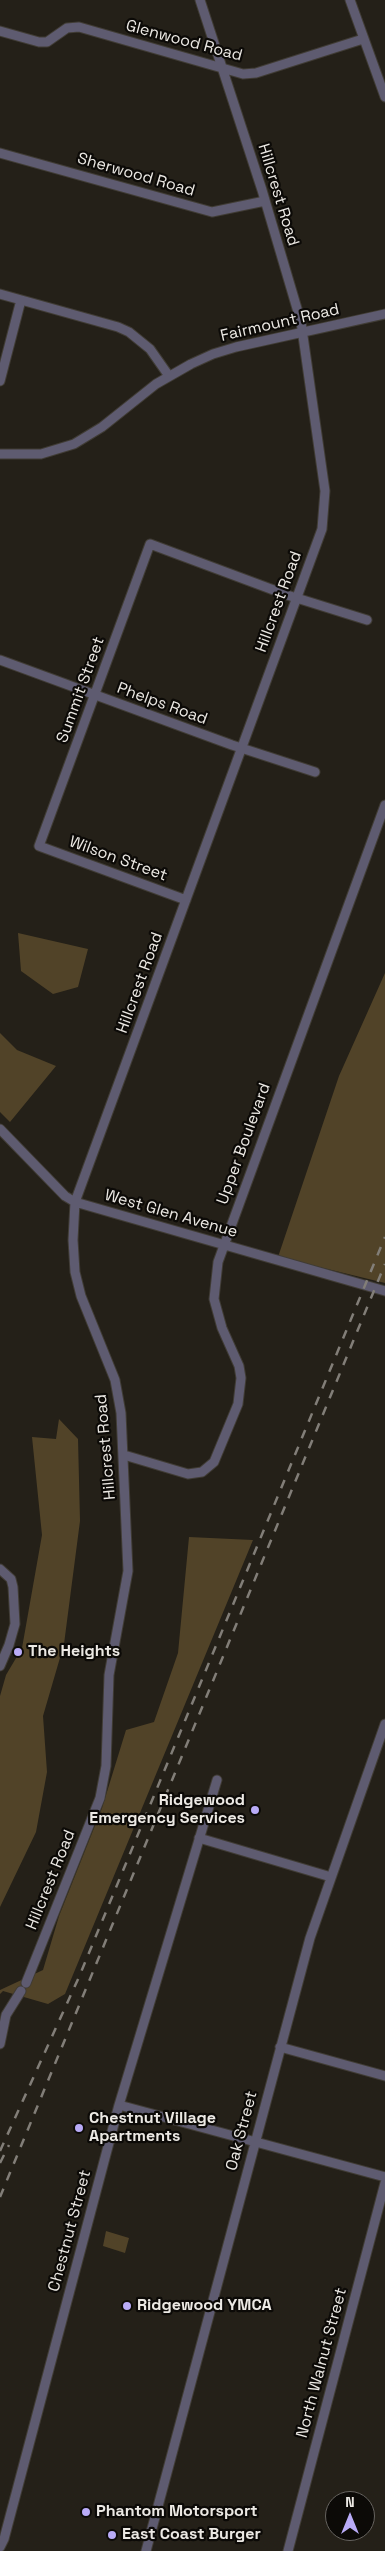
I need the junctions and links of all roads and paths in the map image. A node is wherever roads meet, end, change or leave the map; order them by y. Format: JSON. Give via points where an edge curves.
{"nodes":[{"id":1,"x":200,"y":0,"type":"edge"},
{"id":2,"x":350,"y":0,"type":"edge"},
{"id":3,"x":0,"y":31,"type":"edge"},
{"id":4,"x":363,"y":38,"type":"junction"},
{"id":5,"x":222,"y":69,"type":"junction"},
{"id":6,"x":381,"y":71,"type":"edge"},
{"id":7,"x":385,"y":97,"type":"edge"},
{"id":8,"x":0,"y":153,"type":"edge"},
{"id":9,"x":265,"y":200,"type":"junction"},
{"id":10,"x":0,"y":294,"type":"edge"},
{"id":11,"x":20,"y":300,"type":"junction"},
{"id":12,"x":385,"y":314,"type":"edge"},
{"id":13,"x":302,"y":332,"type":"junction"},
{"id":14,"x":169,"y":376,"type":"junction"},
{"id":15,"x":0,"y":381,"type":"edge"},
{"id":16,"x":0,"y":454,"type":"edge"},
{"id":17,"x":296,"y":598,"type":"junction"},
{"id":18,"x":367,"y":620,"type":"dead end"},
{"id":19,"x":0,"y":660,"type":"edge"},
{"id":20,"x":95,"y":695,"type":"junction"},
{"id":21,"x":241,"y":748,"type":"junction"},
{"id":22,"x":315,"y":772,"type":"dead end"},
{"id":23,"x":385,"y":805,"type":"edge"},
{"id":24,"x":39,"y":846,"type":"joint"},
{"id":25,"x":186,"y":900,"type":"junction"},
{"id":26,"x":0,"y":1129,"type":"edge"},
{"id":27,"x":75,"y":1202,"type":"junction"},
{"id":28,"x":224,"y":1245,"type":"junction"},
{"id":29,"x":385,"y":1291,"type":"edge"},
{"id":30,"x":124,"y":1455,"type":"junction"},
{"id":31,"x":0,"y":1569,"type":"edge"},
{"id":32,"x":0,"y":1666,"type":"edge"},
{"id":33,"x":385,"y":1724,"type":"edge"},
{"id":34,"x":218,"y":1780,"type":"dead end"},
{"id":35,"x":199,"y":1838,"type":"junction"},
{"id":36,"x":331,"y":1877,"type":"junction"},
{"id":37,"x":0,"y":2044,"type":"edge"},
{"id":38,"x":280,"y":2047,"type":"junction"},
{"id":39,"x":385,"y":2076,"type":"edge"},
{"id":40,"x":119,"y":2105,"type":"junction"},
{"id":41,"x":255,"y":2142,"type":"junction"},
{"id":42,"x":385,"y":2177,"type":"edge"},
{"id":43,"x":385,"y":2183,"type":"edge"},
{"id":44,"x":0,"y":2547,"type":"edge"},
{"id":45,"x":146,"y":2551,"type":"edge"},
{"id":46,"x":288,"y":2551,"type":"edge"}],
"edges":[{"from":1,"to":5,"type":"street","name":"Hillcrest Road"},
{"from":2,"to":4,"type":"street"},
{"from":3,"to":5,"type":"street","name":"Glenwood Road","via":[[47,42],[67,28],[79,27]]},
{"from":4,"to":5,"type":"street","name":"Glenwood Road","via":[[256,73],[243,74]]},
{"from":4,"to":6,"type":"street"},
{"from":5,"to":9,"type":"street","name":"Hillcrest Road"},
{"from":6,"to":7,"type":"street"},
{"from":8,"to":9,"type":"street","name":"Sherwood Road","via":[[212,212]]},
{"from":9,"to":13,"type":"street","name":"Hillcrest Road"},
{"from":10,"to":11,"type":"street"},
{"from":11,"to":14,"type":"street","via":[[129,332],[150,349]]},
{"from":11,"to":15,"type":"street"},
{"from":12,"to":13,"type":"street","name":"Fairmount Road"},
{"from":13,"to":14,"type":"street","name":"Fairmount Road","via":[[236,346]]},
{"from":13,"to":17,"type":"street","name":"Hillcrest Road","via":[[325,491],[322,529]]},
{"from":14,"to":16,"type":"street","name":"Fairmount Road","via":[[74,444],[41,454]]},
{"from":17,"to":18,"type":"street"},
{"from":17,"to":20,"type":"street","name":"Summit Street","via":[[150,544]]},
{"from":17,"to":21,"type":"street","name":"Hillcrest Road"},
{"from":19,"to":20,"type":"street","name":"Phelps Road"},
{"from":20,"to":21,"type":"street","name":"Phelps Road"},
{"from":20,"to":24,"type":"street","name":"Summit Street"},
{"from":21,"to":22,"type":"street","name":"Phelps Road"},
{"from":21,"to":25,"type":"street","name":"Hillcrest Road"},
{"from":23,"to":28,"type":"street","name":"Upper Boulevard"},
{"from":24,"to":25,"type":"street","name":"Wilson Street"},
{"from":25,"to":27,"type":"street","name":"Hillcrest Road"},
{"from":26,"to":27,"type":"street","name":"West Glen Avenue","via":[[65,1196]]},
{"from":27,"to":28,"type":"street","name":"West Glen Avenue"},
{"from":27,"to":30,"type":"street","name":"Hillcrest Road","via":[[75,1272],[81,1296],[115,1380],[122,1414]]},
{"from":28,"to":29,"type":"street","name":"West Glen Avenue"},
{"from":28,"to":30,"type":"street","name":"Upper Boulevard","via":[[214,1299],[222,1328],[239,1366],[240,1392],[214,1462],[202,1472],[188,1474]]},
{"from":30,"to":37,"type":"street","name":"Hillcrest Road","via":[[128,1571],[109,1675],[104,1783],[23,1987],[6,2015]]},
{"from":31,"to":32,"type":"street","via":[[11,1579],[15,1624]]},
{"from":33,"to":36,"type":"street","name":"Oak Street"},
{"from":34,"to":35,"type":"street","name":"Chestnut Street"},
{"from":35,"to":36,"type":"street"},
{"from":35,"to":40,"type":"street","name":"Chestnut Street"},
{"from":36,"to":38,"type":"street","name":"Oak Street","via":[[310,1938]]},
{"from":38,"to":39,"type":"street"},
{"from":38,"to":41,"type":"street","name":"Oak Street"},
{"from":40,"to":41,"type":"street"},
{"from":40,"to":44,"type":"street","name":"Chestnut Street"},
{"from":41,"to":42,"type":"street"},
{"from":41,"to":45,"type":"street","name":"Oak Street"},
{"from":43,"to":46,"type":"street","name":"North Walnut Street"}]}
